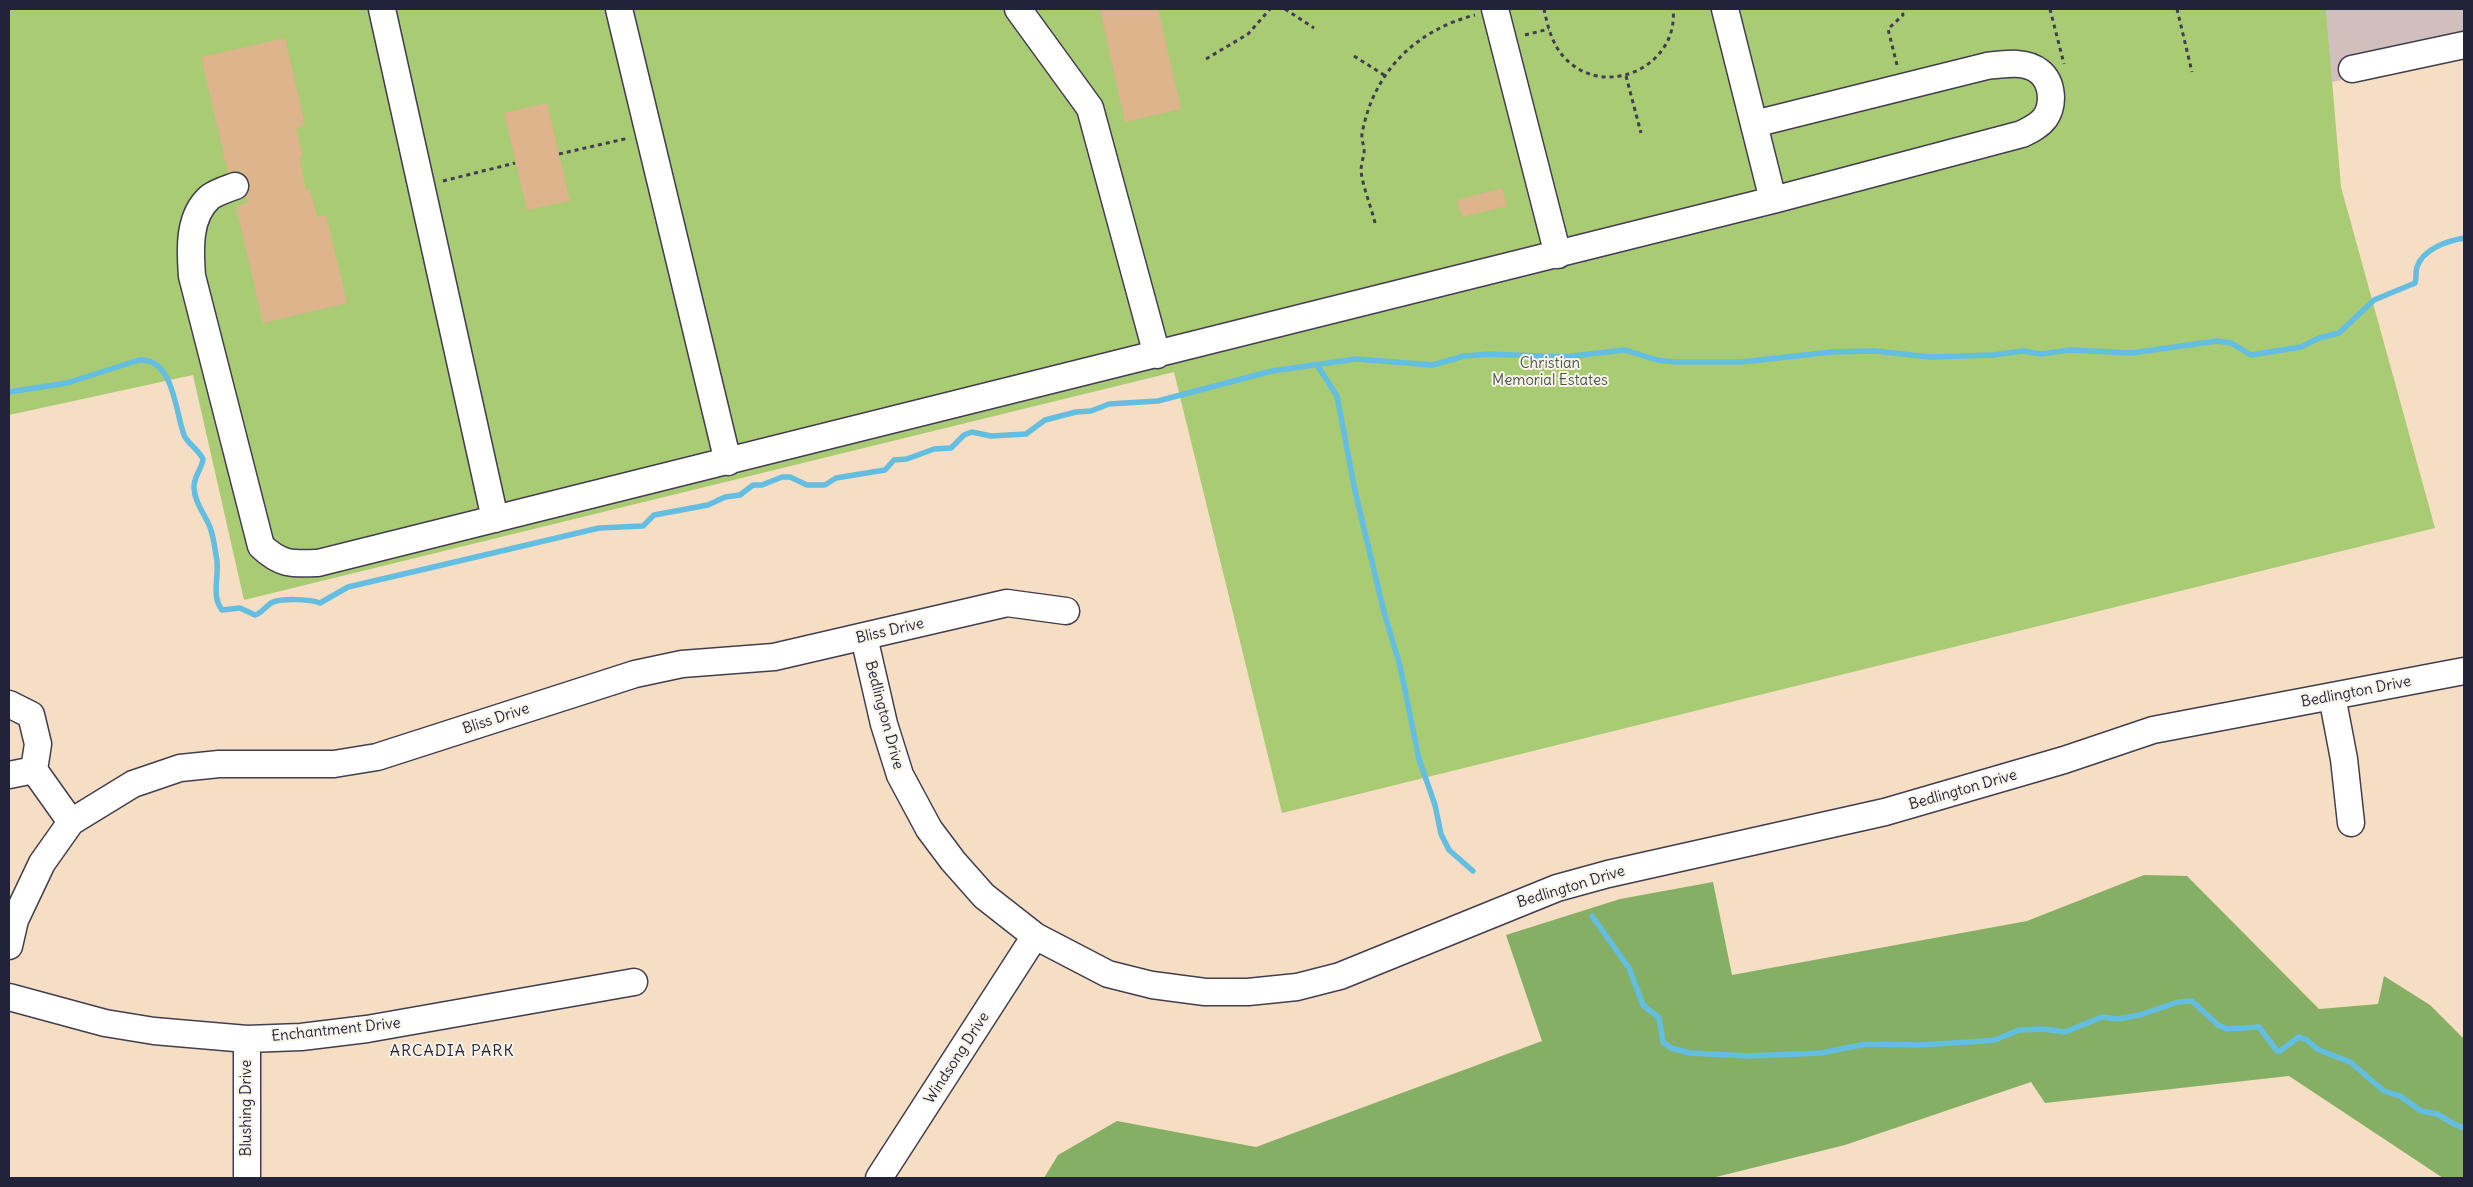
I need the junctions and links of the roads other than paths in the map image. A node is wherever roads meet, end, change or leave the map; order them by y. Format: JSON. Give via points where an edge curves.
{"nodes":[{"id":1,"x":382,"y":9,"type":"edge"},
{"id":2,"x":619,"y":9,"type":"edge"},
{"id":3,"x":1018,"y":9,"type":"edge"},
{"id":4,"x":1725,"y":9,"type":"edge"},
{"id":5,"x":1495,"y":10,"type":"edge"},
{"id":6,"x":2464,"y":46,"type":"edge"},
{"id":7,"x":2352,"y":69,"type":"dead end"},
{"id":8,"x":1754,"y":124,"type":"junction"},
{"id":9,"x":236,"y":186,"type":"dead end"},
{"id":10,"x":1773,"y":200,"type":"junction"},
{"id":11,"x":1558,"y":255,"type":"junction"},
{"id":12,"x":1158,"y":354,"type":"junction"},
{"id":13,"x":728,"y":462,"type":"junction"},
{"id":14,"x":495,"y":519,"type":"junction"},
{"id":15,"x":1066,"y":611,"type":"dead end"},
{"id":16,"x":864,"y":637,"type":"junction"},
{"id":17,"x":2464,"y":671,"type":"edge"},
{"id":18,"x":2332,"y":696,"type":"junction"},
{"id":19,"x":9,"y":704,"type":"edge"},
{"id":20,"x":21,"y":772,"type":"edge"},
{"id":21,"x":71,"y":822,"type":"junction"},
{"id":22,"x":2351,"y":823,"type":"dead end"},
{"id":23,"x":1035,"y":936,"type":"junction"},
{"id":24,"x":9,"y":946,"type":"edge"},
{"id":25,"x":634,"y":982,"type":"dead end"},
{"id":26,"x":9,"y":997,"type":"edge"},
{"id":27,"x":247,"y":1038,"type":"junction"},
{"id":28,"x":247,"y":1178,"type":"edge"},
{"id":29,"x":879,"y":1178,"type":"edge"}],
"edges":[{"from":1,"to":14,"type":"street"},
{"from":2,"to":13,"type":"street"},
{"from":3,"to":12,"type":"street","via":[[1090,108]]},
{"from":4,"to":8,"type":"street"},
{"from":5,"to":11,"type":"street"},
{"from":6,"to":7,"type":"street"},
{"from":8,"to":10,"type":"street"},
{"from":8,"to":10,"type":"street","via":[[2010,63],[2040,72],[2048,82],[2051,106],[2045,119],[2022,134]]},
{"from":9,"to":14,"type":"street","via":[[211,197],[204,204],[194,225],[190,255],[192,276],[261,546],[288,564],[318,563]]},
{"from":10,"to":11,"type":"street"},
{"from":11,"to":12,"type":"street"},
{"from":12,"to":13,"type":"street"},
{"from":13,"to":14,"type":"street"},
{"from":15,"to":16,"type":"street","name":"Bliss Drive","via":[[1007,603]]},
{"from":16,"to":21,"type":"street","name":"Bliss Drive","via":[[774,657],[682,664],[635,674],[377,757],[334,764],[219,764],[180,768],[133,784]]},
{"from":16,"to":23,"type":"street","name":"Bedlington Drive","via":[[884,724],[900,775],[929,829],[984,896]]},
{"from":17,"to":18,"type":"street","name":"Bedlington Drive"},
{"from":18,"to":22,"type":"street","via":[[2344,759]]},
{"from":18,"to":23,"type":"street","name":"Bedlington Drive","via":[[2153,730],[2055,763],[1885,812],[1557,888],[1340,976],[1297,987],[1205,992],[1152,985],[1108,974]]},
{"from":19,"to":20,"type":"street","via":[[32,715],[38,744]]},
{"from":20,"to":21,"type":"street"},
{"from":21,"to":24,"type":"street","name":"Bliss Drive","via":[[42,863],[16,920]]},
{"from":23,"to":29,"type":"street","name":"Windsong Drive"},
{"from":25,"to":27,"type":"street","name":"Enchantment Drive","via":[[368,1029],[301,1037]]},
{"from":26,"to":27,"type":"street","name":"Enchantment Drive","via":[[105,1023]]},
{"from":27,"to":28,"type":"street","name":"Blushing Drive"}]}
